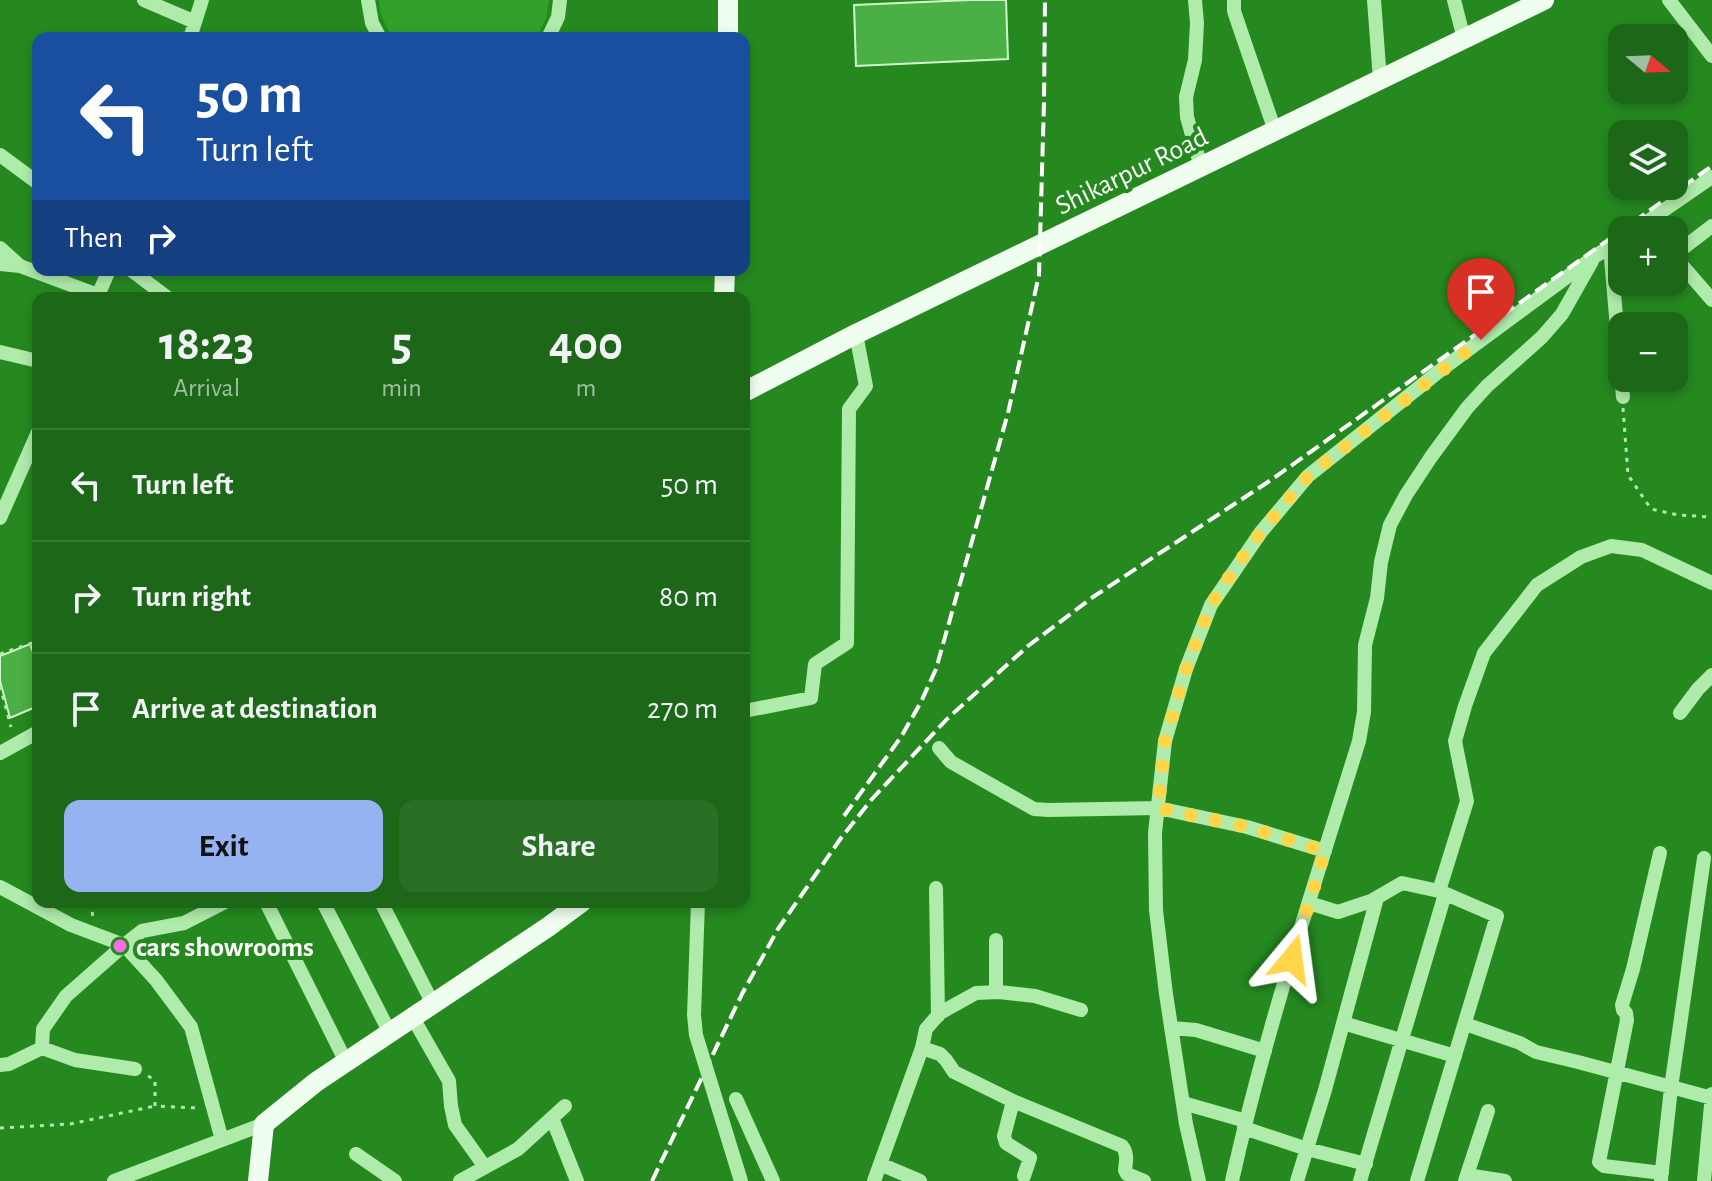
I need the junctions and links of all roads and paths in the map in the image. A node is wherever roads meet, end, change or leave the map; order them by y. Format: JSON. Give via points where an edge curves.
{"nodes":[{"id":1,"x":144,"y":0,"type":"edge"},
{"id":2,"x":202,"y":0,"type":"edge"},
{"id":3,"x":368,"y":0,"type":"edge"},
{"id":4,"x":560,"y":0,"type":"edge"},
{"id":5,"x":728,"y":0,"type":"edge"},
{"id":6,"x":1195,"y":0,"type":"edge"},
{"id":7,"x":1234,"y":0,"type":"edge"},
{"id":8,"x":1374,"y":0,"type":"edge"},
{"id":9,"x":1454,"y":0,"type":"edge"},
{"id":10,"x":1544,"y":0,"type":"edge"},
{"id":11,"x":1669,"y":0,"type":"edge"},
{"id":12,"x":1516,"y":6,"type":"edge"},
{"id":13,"x":195,"y":22,"type":"junction"},
{"id":14,"x":192,"y":32,"type":"edge"},
{"id":15,"x":377,"y":32,"type":"edge"},
{"id":16,"x":551,"y":32,"type":"edge"},
{"id":17,"x":728,"y":32,"type":"edge"},
{"id":18,"x":1464,"y":39,"type":"junction"},
{"id":19,"x":1712,"y":56,"type":"edge"},
{"id":20,"x":1380,"y":80,"type":"junction"},
{"id":21,"x":1275,"y":131,"type":"junction"},
{"id":22,"x":0,"y":155,"type":"edge"},
{"id":23,"x":1201,"y":167,"type":"junction"},
{"id":24,"x":1712,"y":177,"type":"edge"},
{"id":25,"x":32,"y":179,"type":"edge"},
{"id":26,"x":1655,"y":216,"type":"edge"},
{"id":27,"x":1712,"y":226,"type":"edge"},
{"id":28,"x":1688,"y":245,"type":"edge"},
{"id":29,"x":0,"y":248,"type":"edge"},
{"id":30,"x":1608,"y":248,"type":"edge"},
{"id":31,"x":1594,"y":257,"type":"junction"},
{"id":32,"x":0,"y":264,"type":"edge"},
{"id":33,"x":20,"y":266,"type":"junction"},
{"id":34,"x":32,"y":271,"type":"edge"},
{"id":35,"x":1688,"y":272,"type":"edge"},
{"id":36,"x":45,"y":276,"type":"edge"},
{"id":37,"x":139,"y":276,"type":"edge"},
{"id":38,"x":85,"y":292,"type":"edge"},
{"id":39,"x":160,"y":292,"type":"edge"},
{"id":40,"x":1618,"y":296,"type":"edge"},
{"id":41,"x":1712,"y":300,"type":"edge"},
{"id":42,"x":856,"y":334,"type":"junction"},
{"id":43,"x":0,"y":352,"type":"edge"},
{"id":44,"x":32,"y":360,"type":"edge"},
{"id":45,"x":750,"y":389,"type":"edge"},
{"id":46,"x":1623,"y":397,"type":"joint"},
{"id":47,"x":32,"y":443,"type":"edge"},
{"id":48,"x":6,"y":493,"type":"edge"},
{"id":49,"x":1712,"y":517,"type":"edge"},
{"id":50,"x":0,"y":518,"type":"edge"},
{"id":51,"x":1711,"y":583,"type":"edge"},
{"id":52,"x":32,"y":643,"type":"edge"},
{"id":53,"x":0,"y":654,"type":"edge"},
{"id":54,"x":1712,"y":675,"type":"edge"},
{"id":55,"x":0,"y":686,"type":"edge"},
{"id":56,"x":750,"y":710,"type":"edge"},
{"id":57,"x":1680,"y":713,"type":"dead end"},
{"id":58,"x":11,"y":727,"type":"dead end"},
{"id":59,"x":32,"y":735,"type":"edge"},
{"id":60,"x":939,"y":748,"type":"dead end"},
{"id":61,"x":0,"y":753,"type":"edge"},
{"id":62,"x":1158,"y":808,"type":"junction"},
{"id":63,"x":1325,"y":851,"type":"junction"},
{"id":64,"x":1660,"y":853,"type":"dead end"},
{"id":65,"x":1704,"y":858,"type":"dead end"},
{"id":66,"x":0,"y":887,"type":"edge"},
{"id":67,"x":936,"y":888,"type":"dead end"},
{"id":68,"x":1442,"y":892,"type":"junction"},
{"id":69,"x":1377,"y":898,"type":"junction"},
{"id":70,"x":1309,"y":903,"type":"junction"},
{"id":71,"x":32,"y":904,"type":"edge"},
{"id":72,"x":39,"y":908,"type":"edge"},
{"id":73,"x":193,"y":908,"type":"edge"},
{"id":74,"x":213,"y":908,"type":"edge"},
{"id":75,"x":269,"y":908,"type":"edge"},
{"id":76,"x":326,"y":908,"type":"edge"},
{"id":77,"x":384,"y":908,"type":"edge"},
{"id":78,"x":574,"y":908,"type":"edge"},
{"id":79,"x":698,"y":908,"type":"edge"},
{"id":80,"x":194,"y":918,"type":"junction"},
{"id":81,"x":996,"y":940,"type":"dead end"},
{"id":82,"x":124,"y":945,"type":"junction"},
{"id":83,"x":996,"y":992,"type":"junction"},
{"id":84,"x":433,"y":1004,"type":"junction"},
{"id":85,"x":1081,"y":1010,"type":"dead end"},
{"id":86,"x":938,"y":1016,"type":"junction"},
{"id":87,"x":413,"y":1018,"type":"junction"},
{"id":88,"x":1343,"y":1023,"type":"junction"},
{"id":89,"x":1465,"y":1024,"type":"junction"},
{"id":90,"x":1171,"y":1028,"type":"junction"},
{"id":91,"x":390,"y":1033,"type":"junction"},
{"id":92,"x":1402,"y":1040,"type":"junction"},
{"id":93,"x":42,"y":1048,"type":"junction"},
{"id":94,"x":922,"y":1048,"type":"junction"},
{"id":95,"x":1265,"y":1051,"type":"junction"},
{"id":96,"x":1455,"y":1056,"type":"junction"},
{"id":97,"x":346,"y":1062,"type":"junction"},
{"id":98,"x":0,"y":1065,"type":"edge"},
{"id":99,"x":135,"y":1069,"type":"joint"},
{"id":100,"x":1616,"y":1072,"type":"junction"},
{"id":101,"x":1671,"y":1088,"type":"junction"},
{"id":102,"x":1712,"y":1096,"type":"edge"},
{"id":103,"x":736,"y":1099,"type":"dead end"},
{"id":104,"x":1013,"y":1101,"type":"junction"},
{"id":105,"x":1183,"y":1103,"type":"junction"},
{"id":106,"x":155,"y":1106,"type":"junction"},
{"id":107,"x":565,"y":1106,"type":"dead end"},
{"id":108,"x":213,"y":1109,"type":"junction"},
{"id":109,"x":1488,"y":1111,"type":"dead end"},
{"id":110,"x":552,"y":1118,"type":"junction"},
{"id":111,"x":264,"y":1124,"type":"junction"},
{"id":112,"x":1245,"y":1125,"type":"junction"},
{"id":113,"x":0,"y":1128,"type":"edge"},
{"id":114,"x":222,"y":1140,"type":"junction"},
{"id":115,"x":1710,"y":1140,"type":"edge"},
{"id":116,"x":1307,"y":1149,"type":"junction"},
{"id":117,"x":356,"y":1154,"type":"dead end"},
{"id":118,"x":880,"y":1164,"type":"junction"},
{"id":119,"x":1366,"y":1164,"type":"junction"},
{"id":120,"x":485,"y":1167,"type":"junction"},
{"id":121,"x":1024,"y":1176,"type":"dead end"},
{"id":122,"x":1661,"y":1177,"type":"edge"},
{"id":123,"x":1466,"y":1178,"type":"edge"},
{"id":124,"x":114,"y":1181,"type":"edge"},
{"id":125,"x":258,"y":1181,"type":"edge"},
{"id":126,"x":395,"y":1181,"type":"edge"},
{"id":127,"x":460,"y":1181,"type":"edge"},
{"id":128,"x":577,"y":1181,"type":"edge"},
{"id":129,"x":741,"y":1181,"type":"edge"},
{"id":130,"x":773,"y":1181,"type":"edge"},
{"id":131,"x":874,"y":1181,"type":"edge"},
{"id":132,"x":920,"y":1181,"type":"edge"},
{"id":133,"x":1144,"y":1181,"type":"edge"},
{"id":134,"x":1199,"y":1181,"type":"edge"},
{"id":135,"x":1232,"y":1181,"type":"edge"},
{"id":136,"x":1297,"y":1181,"type":"edge"},
{"id":137,"x":1360,"y":1181,"type":"edge"},
{"id":138,"x":1417,"y":1181,"type":"edge"},
{"id":139,"x":1505,"y":1181,"type":"edge"},
{"id":140,"x":1704,"y":1181,"type":"edge"}],
"edges":[{"from":1,"to":13,"type":"street"},
{"from":2,"to":13,"type":"street"},
{"from":3,"to":15,"type":"street"},
{"from":4,"to":16,"type":"street"},
{"from":5,"to":17,"type":"main road"},
{"from":6,"to":23,"type":"street","via":[[1195,60],[1186,107]]},
{"from":7,"to":21,"type":"street"},
{"from":8,"to":20,"type":"street"},
{"from":9,"to":18,"type":"street"},
{"from":10,"to":12,"type":"main road","name":"Shikarpur Road"},
{"from":11,"to":19,"type":"street"},
{"from":12,"to":18,"type":"main road","name":"Shikarpur Road"},
{"from":13,"to":14,"type":"street"},
{"from":18,"to":20,"type":"main road","name":"Shikarpur Road"},
{"from":20,"to":21,"type":"main road","name":"Shikarpur Road"},
{"from":21,"to":23,"type":"main road","name":"Shikarpur Road"},
{"from":22,"to":25,"type":"street"},
{"from":23,"to":42,"type":"main road","name":"Shikarpur Road"},
{"from":24,"to":26,"type":"street"},
{"from":27,"to":28,"type":"street"},
{"from":29,"to":33,"type":"street"},
{"from":30,"to":31,"type":"street"},
{"from":31,"to":62,"type":"street","via":[[1308,476],[1261,532],[1211,605],[1186,669],[1165,741]]},
{"from":31,"to":63,"type":"street","via":[[1562,314],[1467,408],[1390,525],[1365,645],[1359,741]]},
{"from":32,"to":33,"type":"street"},
{"from":33,"to":34,"type":"street"},
{"from":35,"to":41,"type":"street"},
{"from":36,"to":38,"type":"street"},
{"from":37,"to":39,"type":"street"},
{"from":40,"to":46,"type":"street"},
{"from":42,"to":45,"type":"main road","name":"Shikarpur Road"},
{"from":42,"to":56,"type":"street","via":[[866,386],[849,409],[847,643],[815,664],[811,698]]},
{"from":43,"to":44,"type":"street"},
{"from":46,"to":49,"type":"path","via":[[1628,475],[1651,509]]},
{"from":47,"to":48,"type":"street"},
{"from":48,"to":50,"type":"street"},
{"from":51,"to":68,"type":"street","via":[[1642,550],[1611,546],[1581,557],[1537,585],[1484,653],[1465,706],[1455,741],[1467,801]]},
{"from":52,"to":53,"type":"path"},
{"from":54,"to":57,"type":"street"},
{"from":55,"to":58,"type":"path"},
{"from":59,"to":61,"type":"street"},
{"from":60,"to":62,"type":"street","via":[[951,762],[1034,809]]},
{"from":62,"to":63,"type":"street"},
{"from":62,"to":90,"type":"street","via":[[1156,910]]},
{"from":63,"to":70,"type":"street"},
{"from":64,"to":100,"type":"street","via":[[1622,1005],[1627,1020]]},
{"from":65,"to":101,"type":"street"},
{"from":66,"to":71,"type":"street"},
{"from":67,"to":86,"type":"street"},
{"from":68,"to":69,"type":"street","via":[[1402,883]]},
{"from":68,"to":89,"type":"street","via":[[1497,916]]},
{"from":68,"to":92,"type":"street"},
{"from":69,"to":70,"type":"street","via":[[1338,912]]},
{"from":69,"to":88,"type":"street"},
{"from":70,"to":95,"type":"street"},
{"from":72,"to":82,"type":"street"},
{"from":73,"to":80,"type":"street"},
{"from":74,"to":80,"type":"street"},
{"from":75,"to":97,"type":"street"},
{"from":76,"to":91,"type":"street"},
{"from":77,"to":84,"type":"street"},
{"from":78,"to":84,"type":"main road"},
{"from":79,"to":129,"type":"street","bridge":true,"via":[[696,1035]]},
{"from":80,"to":82,"type":"street","via":[[142,931]]},
{"from":81,"to":83,"type":"street"},
{"from":82,"to":93,"type":"street","via":[[66,996],[43,1029]]},
{"from":82,"to":108,"type":"street","via":[[191,1027]]},
{"from":83,"to":85,"type":"street","via":[[1035,996]]},
{"from":83,"to":86,"type":"street","via":[[976,993]]},
{"from":84,"to":87,"type":"main road"},
{"from":86,"to":94,"type":"street","via":[[926,1029]]},
{"from":87,"to":91,"type":"main road"},
{"from":87,"to":120,"type":"street","via":[[449,1081],[455,1125]]},
{"from":88,"to":92,"type":"street"},
{"from":88,"to":116,"type":"street"},
{"from":89,"to":96,"type":"street"},
{"from":89,"to":100,"type":"street","via":[[1536,1052]]},
{"from":90,"to":95,"type":"street"},
{"from":90,"to":105,"type":"street"},
{"from":91,"to":97,"type":"main road"},
{"from":92,"to":96,"type":"street"},
{"from":92,"to":119,"type":"street"},
{"from":93,"to":98,"type":"street"},
{"from":93,"to":99,"type":"street","via":[[75,1060]]},
{"from":94,"to":104,"type":"street","via":[[940,1054],[954,1072]]},
{"from":94,"to":118,"type":"street"},
{"from":95,"to":112,"type":"street"},
{"from":96,"to":138,"type":"street"},
{"from":97,"to":111,"type":"main road"},
{"from":99,"to":106,"type":"path","via":[[155,1080]]},
{"from":100,"to":101,"type":"street"},
{"from":100,"to":122,"type":"street","via":[[1599,1162]]},
{"from":101,"to":102,"type":"street"},
{"from":101,"to":122,"type":"street"},
{"from":102,"to":115,"type":"street"},
{"from":103,"to":130,"type":"street"},
{"from":104,"to":121,"type":"street","via":[[1004,1136],[1006,1143],[1030,1158]]},
{"from":104,"to":133,"type":"street","via":[[1122,1146],[1127,1174]]},
{"from":105,"to":112,"type":"street"},
{"from":105,"to":134,"type":"street"},
{"from":106,"to":108,"type":"path"},
{"from":106,"to":113,"type":"path","via":[[70,1124]]},
{"from":107,"to":110,"type":"street"},
{"from":108,"to":114,"type":"street"},
{"from":109,"to":123,"type":"street"},
{"from":110,"to":120,"type":"street","via":[[518,1149]]},
{"from":110,"to":128,"type":"street"},
{"from":111,"to":114,"type":"street"},
{"from":111,"to":125,"type":"main road"},
{"from":112,"to":116,"type":"street"},
{"from":112,"to":135,"type":"street"},
{"from":114,"to":124,"type":"street"},
{"from":115,"to":140,"type":"street"},
{"from":116,"to":119,"type":"street"},
{"from":116,"to":136,"type":"street"},
{"from":117,"to":126,"type":"street"},
{"from":118,"to":131,"type":"street"},
{"from":118,"to":132,"type":"street"},
{"from":119,"to":137,"type":"street"},
{"from":120,"to":127,"type":"street"},
{"from":123,"to":139,"type":"street"}]}
